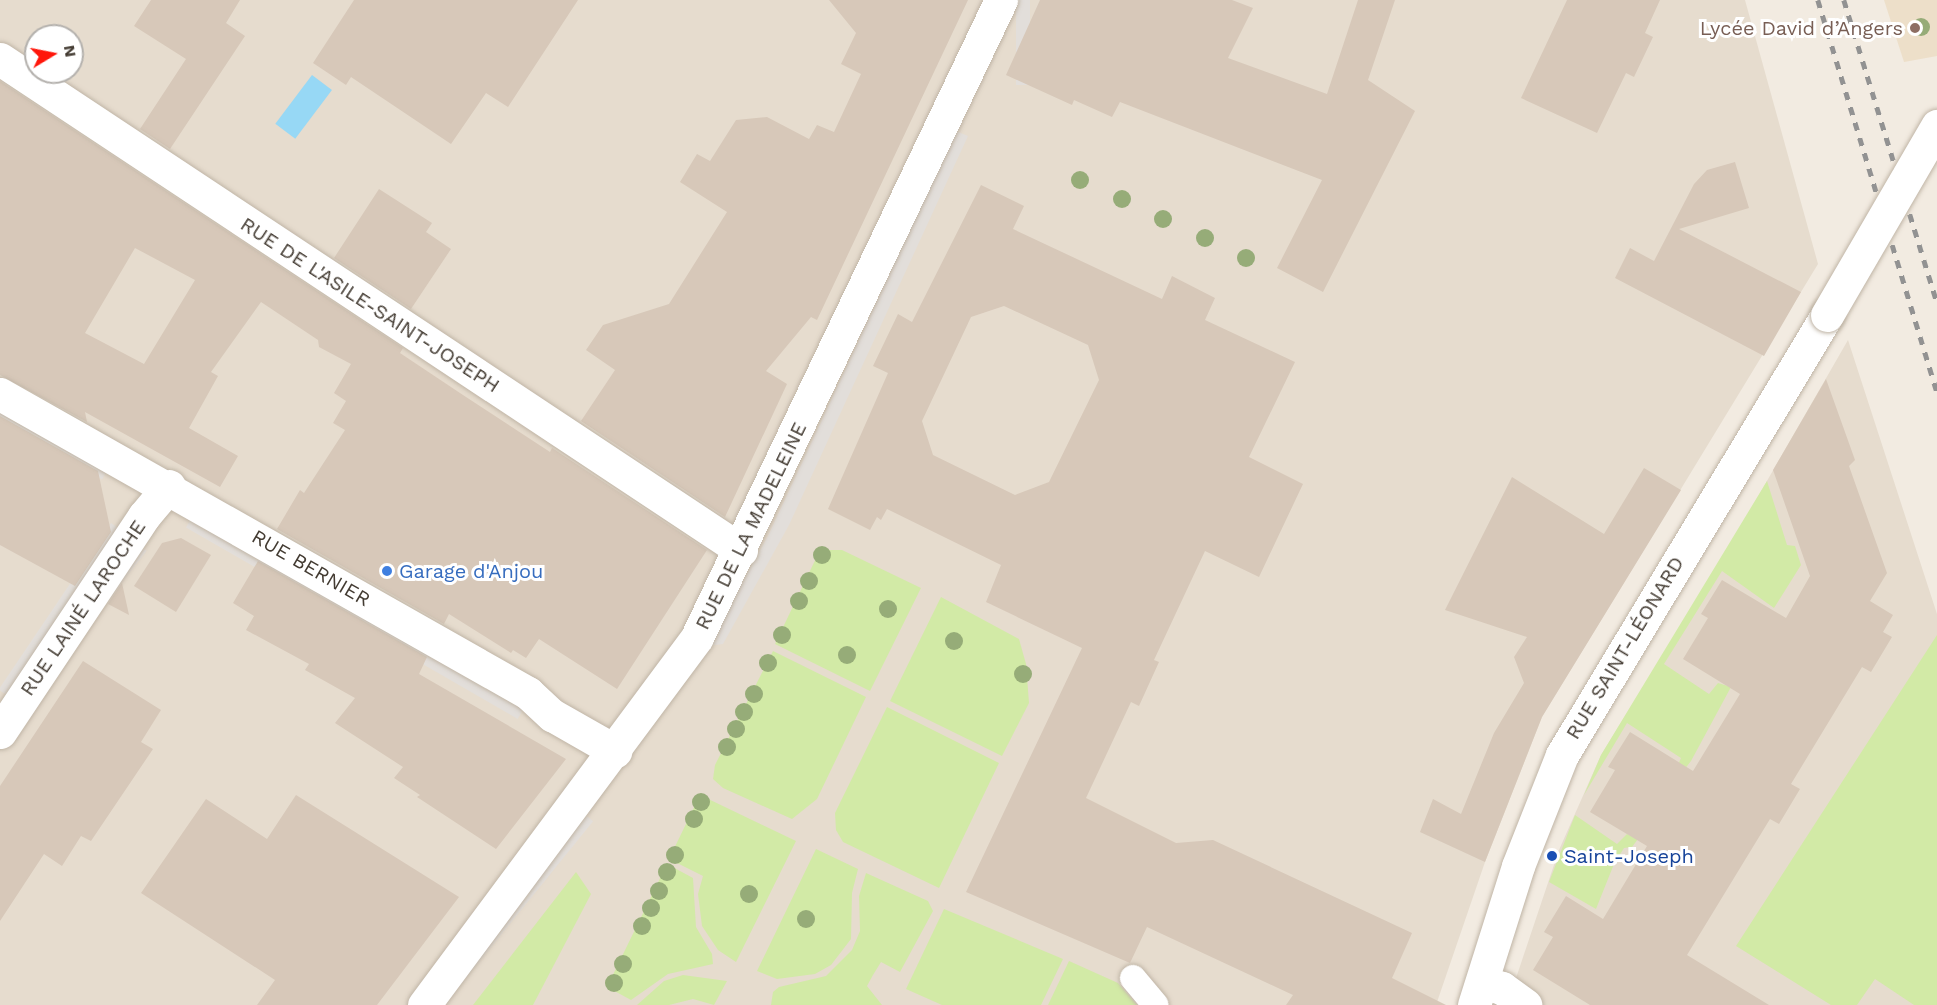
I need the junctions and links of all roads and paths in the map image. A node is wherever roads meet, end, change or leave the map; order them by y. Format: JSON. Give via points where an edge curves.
{"nodes":[{"id":1,"x":1001,"y":0,"type":"edge"},
{"id":2,"x":0,"y":59,"type":"edge"},
{"id":3,"x":1937,"y":126,"type":"edge"},
{"id":4,"x":0,"y":394,"type":"edge"},
{"id":5,"x":169,"y":486,"type":"junction"},
{"id":6,"x":741,"y":550,"type":"junction"},
{"id":7,"x":0,"y":732,"type":"edge"},
{"id":8,"x":615,"y":751,"type":"junction"},
{"id":9,"x":1133,"y":978,"type":"dead end"},
{"id":10,"x":1478,"y":993,"type":"edge"},
{"id":11,"x":424,"y":1005,"type":"edge"},
{"id":12,"x":1156,"y":1005,"type":"edge"},
{"id":13,"x":1525,"y":1005,"type":"edge"}],
"edges":[{"from":1,"to":6,"type":"street","name":"RUE DE LA MADELEINE"},
{"from":2,"to":6,"type":"street","name":"RUE DE L'ASILE-SAINT-JOSEPH"},
{"from":3,"to":10,"type":"street","name":"RUE SAINT-LÉONARD","bridge":true,"via":[[1562,755],[1518,866]]},
{"from":4,"to":5,"type":"street","name":"RUE BERNIER"},
{"from":5,"to":7,"type":"street","name":"RUE LAINÉ LAROCHE","via":[[144,516]]},
{"from":5,"to":8,"type":"street","name":"RUE BERNIER","via":[[528,693],[552,715]]},
{"from":6,"to":8,"type":"street","name":"RUE DE LA MADELEINE","via":[[697,637]]},
{"from":8,"to":11,"type":"street","name":"RUE DE LA MADELEINE"},
{"from":9,"to":12,"type":"lane"},
{"from":10,"to":13,"type":"street","via":[[1502,988]]}]}
